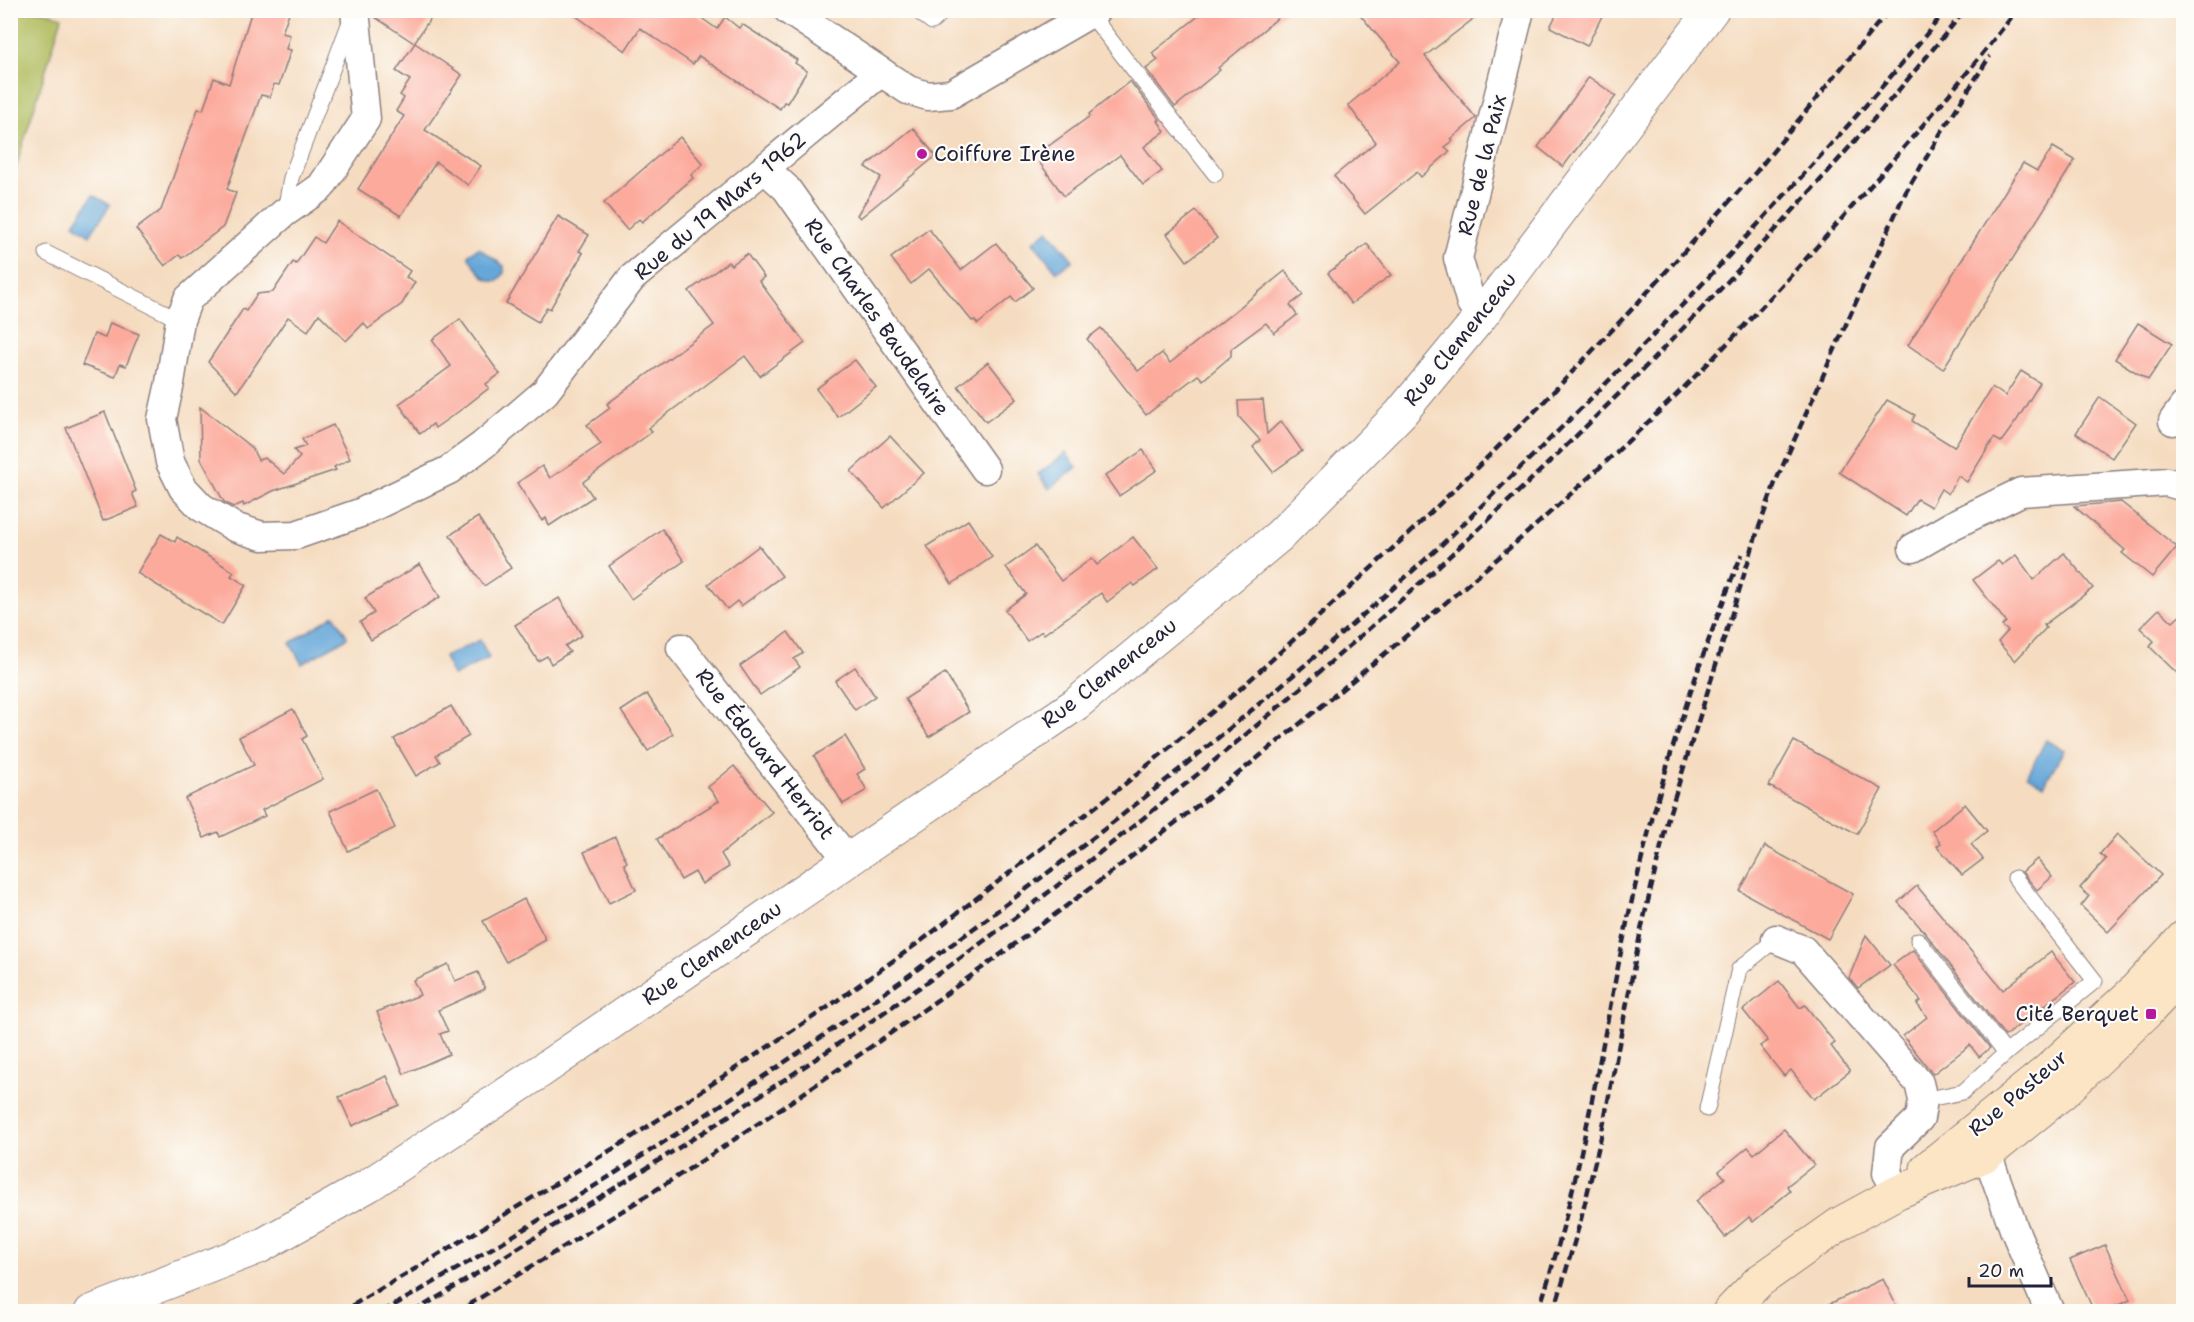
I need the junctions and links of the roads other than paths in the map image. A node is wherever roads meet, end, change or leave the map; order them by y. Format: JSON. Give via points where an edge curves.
{"nodes":[{"id":1,"x":355,"y":10,"type":"edge"},
{"id":2,"x":788,"y":10,"type":"edge"},
{"id":3,"x":916,"y":10,"type":"edge"},
{"id":4,"x":945,"y":10,"type":"edge"},
{"id":5,"x":1520,"y":10,"type":"edge"},
{"id":6,"x":1712,"y":10,"type":"edge"},
{"id":7,"x":1093,"y":13,"type":"edge"},
{"id":8,"x":881,"y":72,"type":"junction"},
{"id":9,"x":765,"y":169,"type":"junction"},
{"id":10,"x":1215,"y":174,"type":"dead end"},
{"id":11,"x":284,"y":213,"type":"junction"},
{"id":12,"x":46,"y":253,"type":"dead end"},
{"id":13,"x":1481,"y":316,"type":"junction"},
{"id":14,"x":180,"y":320,"type":"junction"},
{"id":15,"x":985,"y":469,"type":"dead end"},
{"id":16,"x":2184,"y":487,"type":"edge"},
{"id":17,"x":1913,"y":548,"type":"dead end"},
{"id":18,"x":681,"y":648,"type":"dead end"},
{"id":19,"x":848,"y":860,"type":"junction"},
{"id":20,"x":2015,"y":878,"type":"dead end"},
{"id":21,"x":2184,"y":937,"type":"edge"},
{"id":22,"x":1776,"y":939,"type":"joint"},
{"id":23,"x":1918,"y":940,"type":"dead end"},
{"id":24,"x":2184,"y":973,"type":"edge"},
{"id":25,"x":2006,"y":1053,"type":"junction"},
{"id":26,"x":1923,"y":1100,"type":"junction"},
{"id":27,"x":1707,"y":1109,"type":"dead end"},
{"id":28,"x":1986,"y":1155,"type":"junction"},
{"id":29,"x":1898,"y":1192,"type":"junction"},
{"id":30,"x":91,"y":1311,"type":"edge"},
{"id":31,"x":1729,"y":1311,"type":"edge"},
{"id":32,"x":2050,"y":1311,"type":"edge"}],
"edges":[{"from":1,"to":11,"type":"lane","name":"Rue du 19 Mars 1962","via":[[291,178]]},
{"from":1,"to":11,"type":"street","name":"Rue du 19 Mars 1962","via":[[366,119],[321,187]]},
{"from":2,"to":8,"type":"street"},
{"from":3,"to":4,"type":"lane","via":[[932,22]]},
{"from":5,"to":13,"type":"street","name":"Rue de la Paix","via":[[1458,258],[1471,303]]},
{"from":6,"to":13,"type":"street","name":"Rue Clemenceau"},
{"from":7,"to":8,"type":"street","via":[[951,94],[928,96],[908,90]]},
{"from":7,"to":10,"type":"lane"},
{"from":8,"to":9,"type":"street","name":"Rue du 19 Mars 1962"},
{"from":9,"to":14,"type":"street","name":"Rue du 19 Mars 1962","via":[[632,278],[545,392],[483,445],[449,470],[360,513],[296,535],[262,536],[234,526],[201,507],[183,488],[170,462],[162,419]]},
{"from":9,"to":15,"type":"street","name":"Rue Charles Baudelaire","via":[[786,188]]},
{"from":11,"to":14,"type":"street","name":"Rue du 19 Mars 1962","via":[[188,298]]},
{"from":12,"to":14,"type":"lane"},
{"from":13,"to":19,"type":"street","name":"Rue Clemenceau","via":[[1400,414],[1279,536],[1076,704]]},
{"from":16,"to":17,"type":"street","via":[[2167,482],[2021,492]]},
{"from":18,"to":19,"type":"street","name":"Rue Édouard Herriot"},
{"from":19,"to":30,"type":"street","name":"Rue Clemenceau","via":[[369,1185],[259,1247]]},
{"from":20,"to":25,"type":"lane","via":[[2095,981]]},
{"from":21,"to":29,"type":"main road","name":"Rue Pasteur","via":[[2131,994],[2048,1070]]},
{"from":22,"to":26,"type":"street","via":[[1803,950],[1919,1083]]},
{"from":22,"to":27,"type":"lane","via":[[1739,969]]},
{"from":23,"to":25,"type":"lane"},
{"from":24,"to":28,"type":"main road","name":"Rue Pasteur","via":[[2065,1091]]},
{"from":25,"to":26,"type":"lane","via":[[1963,1092]]},
{"from":26,"to":29,"type":"street","via":[[1920,1118],[1890,1147],[1887,1173]]},
{"from":28,"to":29,"type":"main road","name":"Rue Pasteur"},
{"from":28,"to":32,"type":"street"},
{"from":29,"to":31,"type":"main road","name":"Rue Pasteur","via":[[1841,1223],[1767,1275]]}]}
